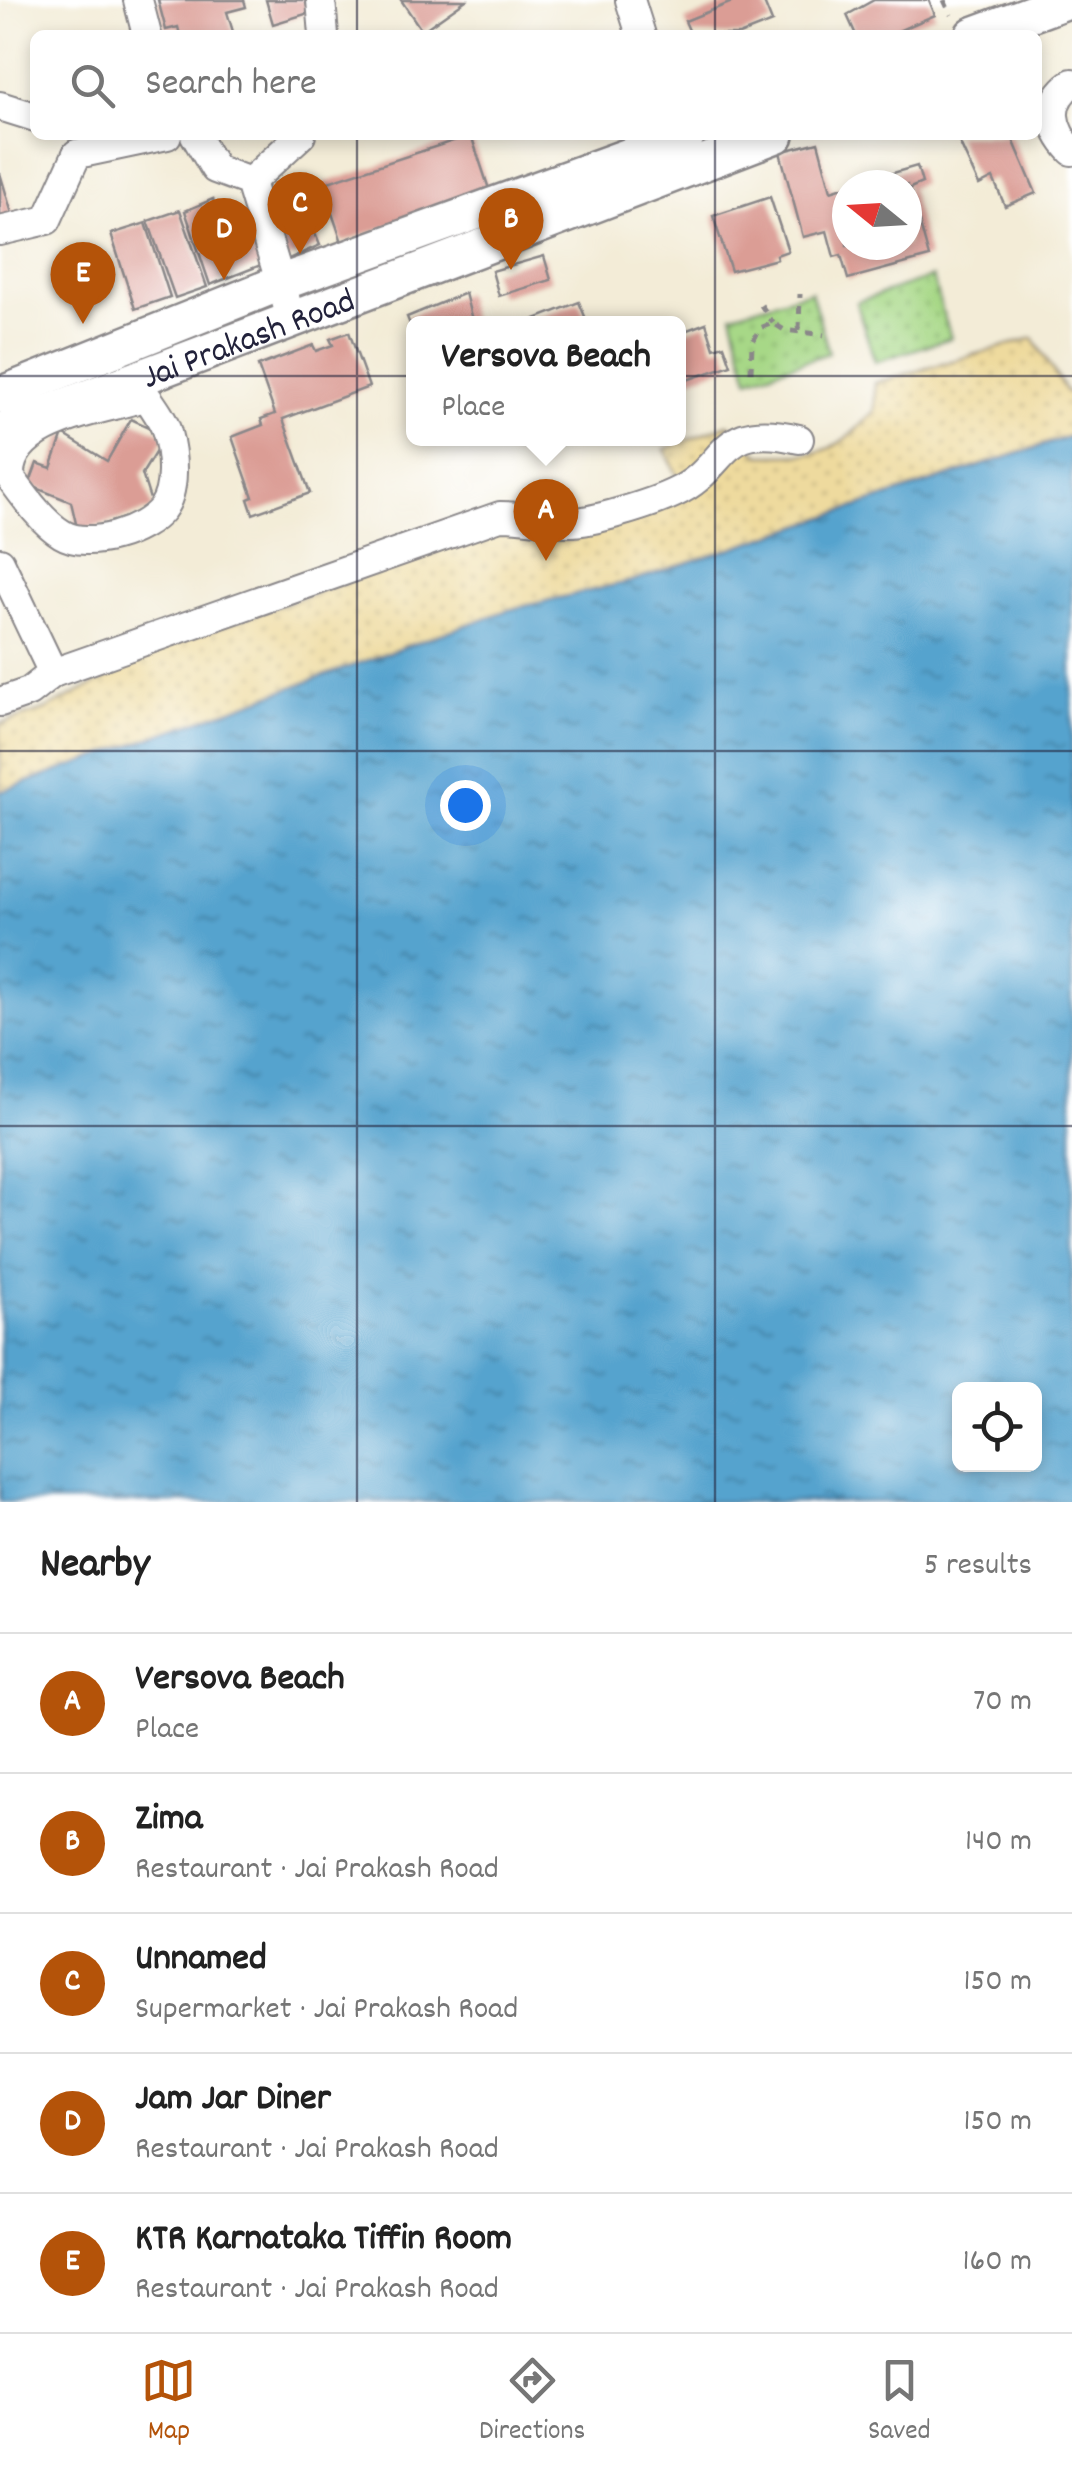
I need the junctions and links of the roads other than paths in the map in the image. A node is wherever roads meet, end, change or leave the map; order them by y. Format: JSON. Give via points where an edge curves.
{"nodes":[{"id":1,"x":138,"y":0,"type":"edge"},
{"id":2,"x":321,"y":0,"type":"edge"},
{"id":3,"x":630,"y":0,"type":"edge"},
{"id":4,"x":1068,"y":0,"type":"edge"},
{"id":5,"x":1072,"y":17,"type":"edge"},
{"id":6,"x":147,"y":30,"type":"edge"},
{"id":7,"x":324,"y":30,"type":"edge"},
{"id":8,"x":640,"y":30,"type":"edge"},
{"id":9,"x":987,"y":30,"type":"edge"},
{"id":10,"x":1040,"y":30,"type":"edge"},
{"id":11,"x":1072,"y":83,"type":"edge"},
{"id":12,"x":0,"y":106,"type":"edge"},
{"id":13,"x":30,"y":116,"type":"edge"},
{"id":14,"x":1055,"y":136,"type":"edge"},
{"id":15,"x":113,"y":140,"type":"edge"},
{"id":16,"x":198,"y":140,"type":"edge"},
{"id":17,"x":295,"y":140,"type":"edge"},
{"id":18,"x":669,"y":140,"type":"edge"},
{"id":19,"x":756,"y":140,"type":"edge"},
{"id":20,"x":70,"y":144,"type":"edge"},
{"id":21,"x":250,"y":182,"type":"junction"},
{"id":22,"x":508,"y":200,"type":"junction"},
{"id":23,"x":0,"y":231,"type":"edge"},
{"id":24,"x":518,"y":236,"type":"junction"},
{"id":25,"x":280,"y":283,"type":"junction"},
{"id":26,"x":292,"y":321,"type":"junction"},
{"id":27,"x":141,"y":388,"type":"junction"},
{"id":28,"x":0,"y":395,"type":"edge"},
{"id":29,"x":0,"y":432,"type":"edge"},
{"id":30,"x":799,"y":438,"type":"dead end"},
{"id":31,"x":0,"y":562,"type":"edge"},
{"id":32,"x":53,"y":673,"type":"junction"},
{"id":33,"x":0,"y":702,"type":"edge"}],
"edges":[{"from":1,"to":6,"type":"street"},
{"from":2,"to":7,"type":"street"},
{"from":3,"to":8,"type":"street"},
{"from":4,"to":9,"type":"main road"},
{"from":5,"to":10,"type":"main road"},
{"from":11,"to":14,"type":"street","via":[[1058,93]]},
{"from":12,"to":13,"type":"street"},
{"from":15,"to":20,"type":"street"},
{"from":16,"to":21,"type":"street","via":[[214,169]]},
{"from":17,"to":21,"type":"street"},
{"from":18,"to":22,"type":"main road","name":"Jai Prakash Road"},
{"from":19,"to":24,"type":"main road","name":"Jai Prakash Road"},
{"from":20,"to":23,"type":"street","via":[[47,220]]},
{"from":21,"to":25,"type":"street"},
{"from":22,"to":24,"type":"main road"},
{"from":22,"to":25,"type":"main road","name":"Jai Prakash Road"},
{"from":24,"to":26,"type":"main road","name":"Jai Prakash Road"},
{"from":25,"to":26,"type":"street"},
{"from":25,"to":28,"type":"main road","name":"Jai Prakash Road"},
{"from":26,"to":27,"type":"main road","name":"Jai Prakash Road"},
{"from":27,"to":27,"type":"street","via":[[167,430],[172,472],[164,507],[148,521],[101,539],[62,534],[10,477],[16,448],[32,434]]},
{"from":27,"to":29,"type":"main road","name":"Jai Prakash Road"},
{"from":30,"to":32,"type":"street","via":[[754,432],[721,449],[674,494],[574,523],[500,516]]},
{"from":31,"to":32,"type":"street"},
{"from":32,"to":33,"type":"street","via":[[29,692]]}]}
